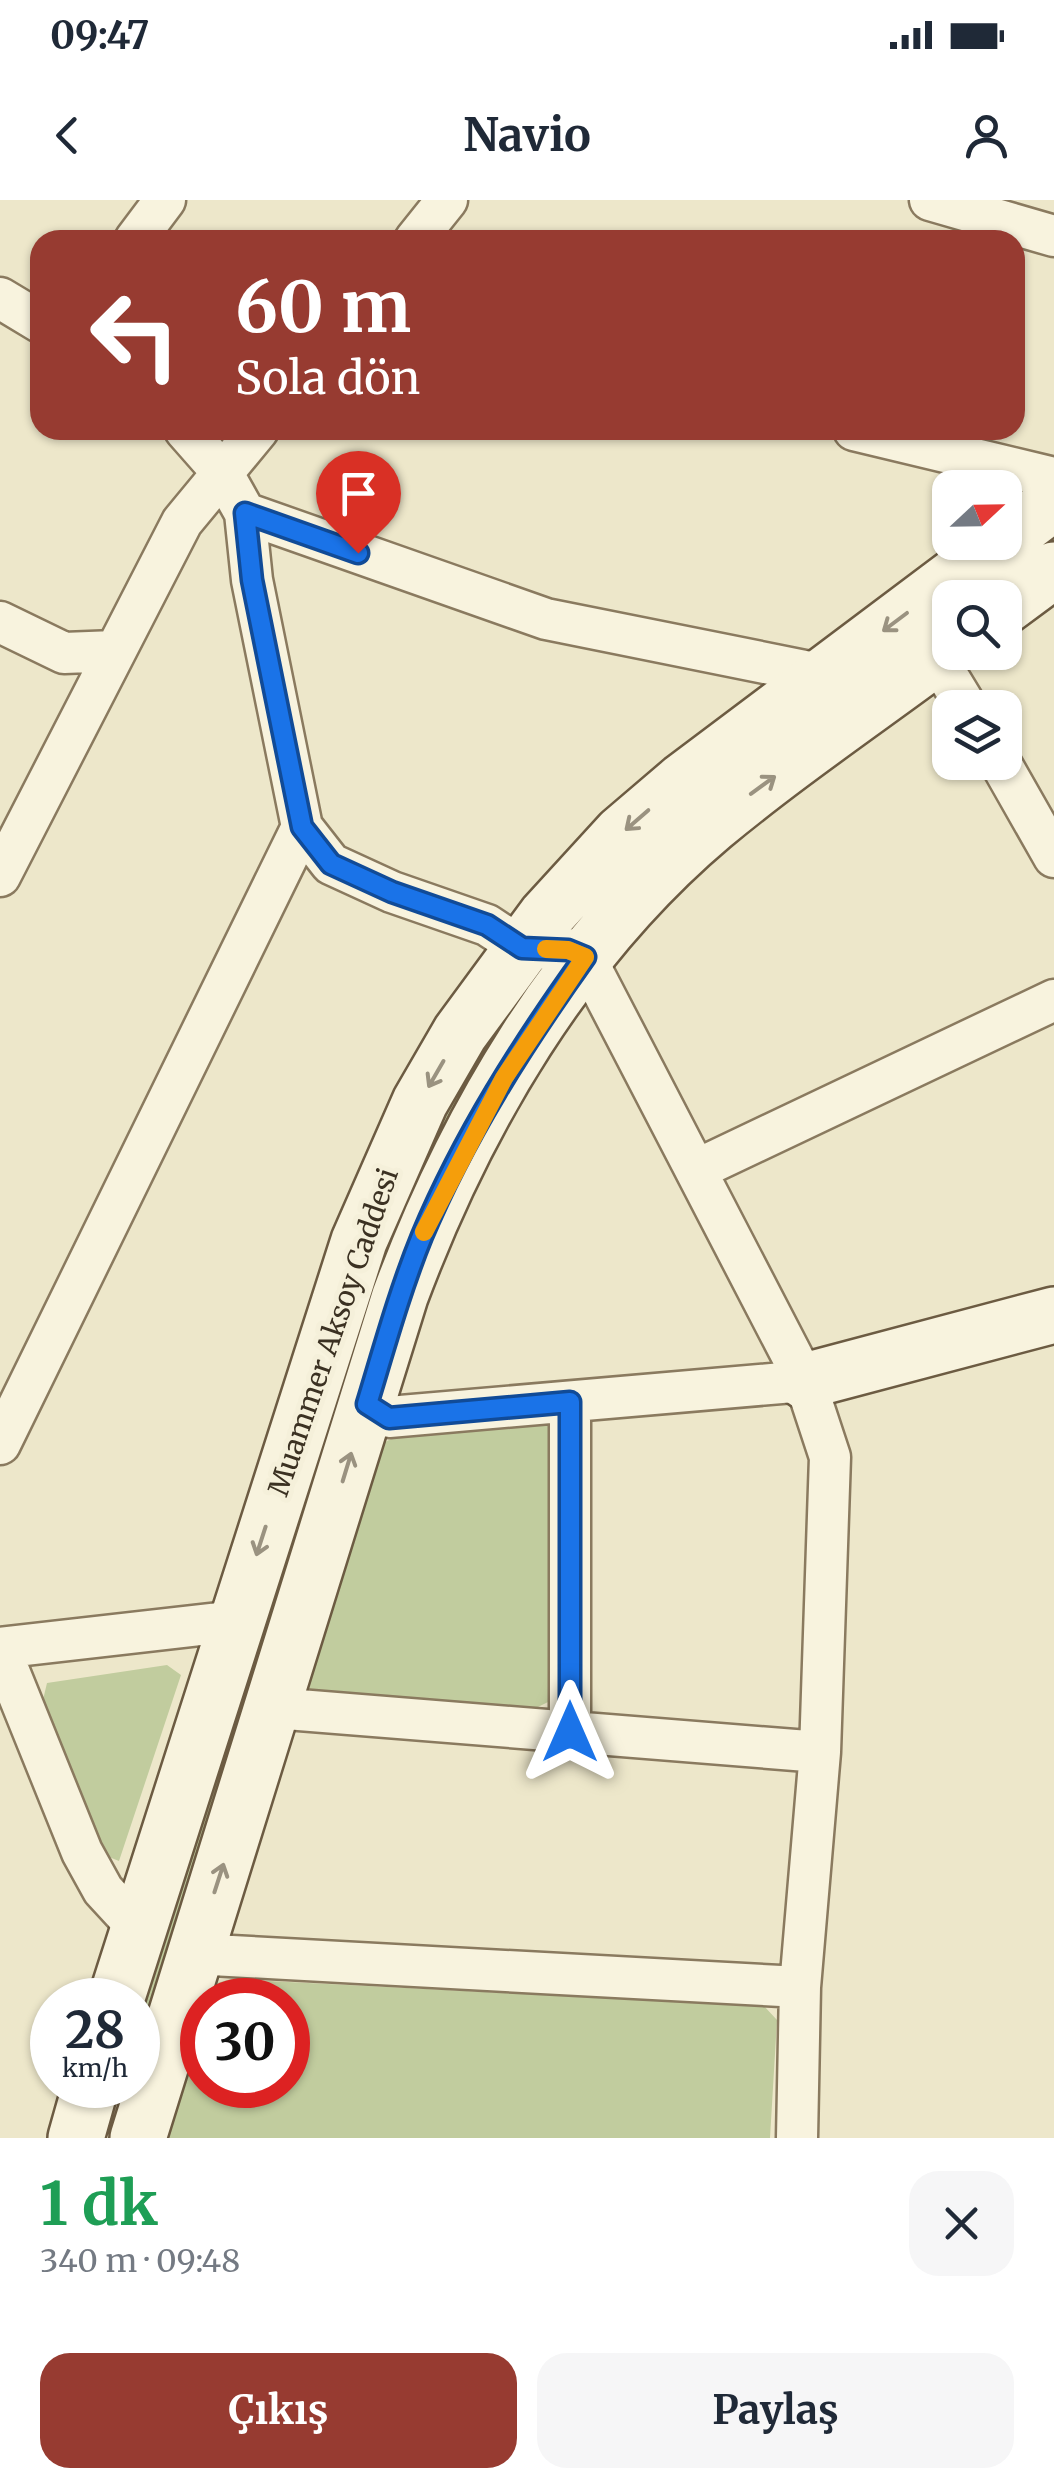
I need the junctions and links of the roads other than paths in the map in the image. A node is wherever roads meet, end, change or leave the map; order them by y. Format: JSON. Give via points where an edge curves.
{"nodes":[{"id":1,"x":165,"y":200,"type":"edge"},
{"id":2,"x":446,"y":200,"type":"edge"},
{"id":3,"x":930,"y":200,"type":"edge"},
{"id":4,"x":1049,"y":226,"type":"edge"},
{"id":5,"x":143,"y":230,"type":"edge"},
{"id":6,"x":423,"y":230,"type":"edge"},
{"id":7,"x":0,"y":298,"type":"edge"},
{"id":8,"x":30,"y":316,"type":"edge"},
{"id":9,"x":194,"y":440,"type":"edge"},
{"id":10,"x":249,"y":440,"type":"edge"},
{"id":11,"x":896,"y":440,"type":"edge"},
{"id":12,"x":222,"y":472,"type":"junction"},
{"id":13,"x":1054,"y":478,"type":"edge"},
{"id":14,"x":1054,"y":502,"type":"edge"},
{"id":15,"x":245,"y":513,"type":"junction"},
{"id":16,"x":1022,"y":526,"type":"edge"},
{"id":17,"x":978,"y":560,"type":"edge"},
{"id":18,"x":1054,"y":570,"type":"edge"},
{"id":19,"x":1022,"y":594,"type":"edge"},
{"id":20,"x":0,"y":622,"type":"edge"},
{"id":21,"x":116,"y":651,"type":"junction"},
{"id":22,"x":932,"y":660,"type":"edge"},
{"id":23,"x":824,"y":676,"type":"junction"},
{"id":24,"x":1010,"y":780,"type":"edge"},
{"id":25,"x":302,"y":827,"type":"junction"},
{"id":26,"x":1054,"y":857,"type":"edge"},
{"id":27,"x":0,"y":876,"type":"edge"},
{"id":28,"x":522,"y":948,"type":"junction"},
{"id":29,"x":585,"y":957,"type":"junction"},
{"id":30,"x":1054,"y":1000,"type":"edge"},
{"id":31,"x":698,"y":1169,"type":"junction"},
{"id":32,"x":1054,"y":1315,"type":"edge"},
{"id":33,"x":805,"y":1381,"type":"junction"},
{"id":34,"x":570,"y":1402,"type":"junction"},
{"id":35,"x":367,"y":1404,"type":"junction"},
{"id":36,"x":0,"y":1444,"type":"edge"},
{"id":37,"x":236,"y":1621,"type":"junction"},
{"id":38,"x":0,"y":1649,"type":"edge"},
{"id":39,"x":274,"y":1708,"type":"junction"},
{"id":40,"x":570,"y":1732,"type":"junction"},
{"id":41,"x":820,"y":1752,"type":"junction"},
{"id":42,"x":138,"y":1928,"type":"junction"},
{"id":43,"x":194,"y":1954,"type":"junction"},
{"id":44,"x":123,"y":1978,"type":"edge"},
{"id":45,"x":800,"y":1987,"type":"junction"},
{"id":46,"x":84,"y":2108,"type":"edge"},
{"id":47,"x":76,"y":2138,"type":"edge"},
{"id":48,"x":138,"y":2138,"type":"edge"},
{"id":49,"x":798,"y":2138,"type":"edge"}],
"edges":[{"from":1,"to":5,"type":"street"},
{"from":2,"to":6,"type":"street"},
{"from":3,"to":4,"type":"street"},
{"from":7,"to":8,"type":"street"},
{"from":9,"to":12,"type":"street"},
{"from":10,"to":12,"type":"street"},
{"from":11,"to":13,"type":"street"},
{"from":12,"to":15,"type":"street"},
{"from":12,"to":21,"type":"street","via":[[182,522]]},
{"from":14,"to":16,"type":"main road","name":"Muammer Aksoy Caddesi"},
{"from":15,"to":23,"type":"street","via":[[546,620]]},
{"from":15,"to":25,"type":"street","via":[[252,580]]},
{"from":17,"to":23,"type":"main road","name":"Muammer Aksoy Caddesi","one_way":true},
{"from":18,"to":19,"type":"main road"},
{"from":20,"to":21,"type":"street","via":[[64,654]]},
{"from":21,"to":27,"type":"street"},
{"from":29,"to":22,"type":"main road","one_way":true,"via":[[710,827]]},
{"from":23,"to":28,"type":"main road","name":"Muammer Aksoy Caddesi","one_way":true,"via":[[622,834]]},
{"from":24,"to":26,"type":"street"},
{"from":25,"to":28,"type":"street","via":[[331,864],[487,925]]},
{"from":25,"to":36,"type":"street"},
{"from":28,"to":29,"type":"street"},
{"from":28,"to":37,"type":"main road","name":"Muammer Aksoy Caddesi","one_way":true,"via":[[460,1033],[392,1160],[353,1258]]},
{"from":29,"to":31,"type":"street"},
{"from":29,"to":35,"type":"main road","via":[[519,1052],[447,1183],[400,1296]]},
{"from":30,"to":31,"type":"street"},
{"from":31,"to":33,"type":"street"},
{"from":32,"to":33,"type":"main road"},
{"from":33,"to":34,"type":"street"},
{"from":33,"to":41,"type":"street","via":[[830,1457]]},
{"from":34,"to":35,"type":"street","via":[[389,1418]]},
{"from":34,"to":40,"type":"street"},
{"from":39,"to":35,"type":"main road","one_way":true},
{"from":37,"to":38,"type":"street"},
{"from":37,"to":42,"type":"main road","name":"Muammer Aksoy Caddesi"},
{"from":38,"to":42,"type":"street","via":[[82,1852],[103,1890]]},
{"from":39,"to":40,"type":"street"},
{"from":43,"to":39,"type":"main road","one_way":true},
{"from":40,"to":41,"type":"street"},
{"from":41,"to":45,"type":"street"},
{"from":42,"to":44,"type":"main road","name":"Muammer Aksoy Caddesi"},
{"from":43,"to":45,"type":"street"},
{"from":43,"to":48,"type":"main road"},
{"from":45,"to":49,"type":"street"},
{"from":46,"to":47,"type":"main road"}]}
